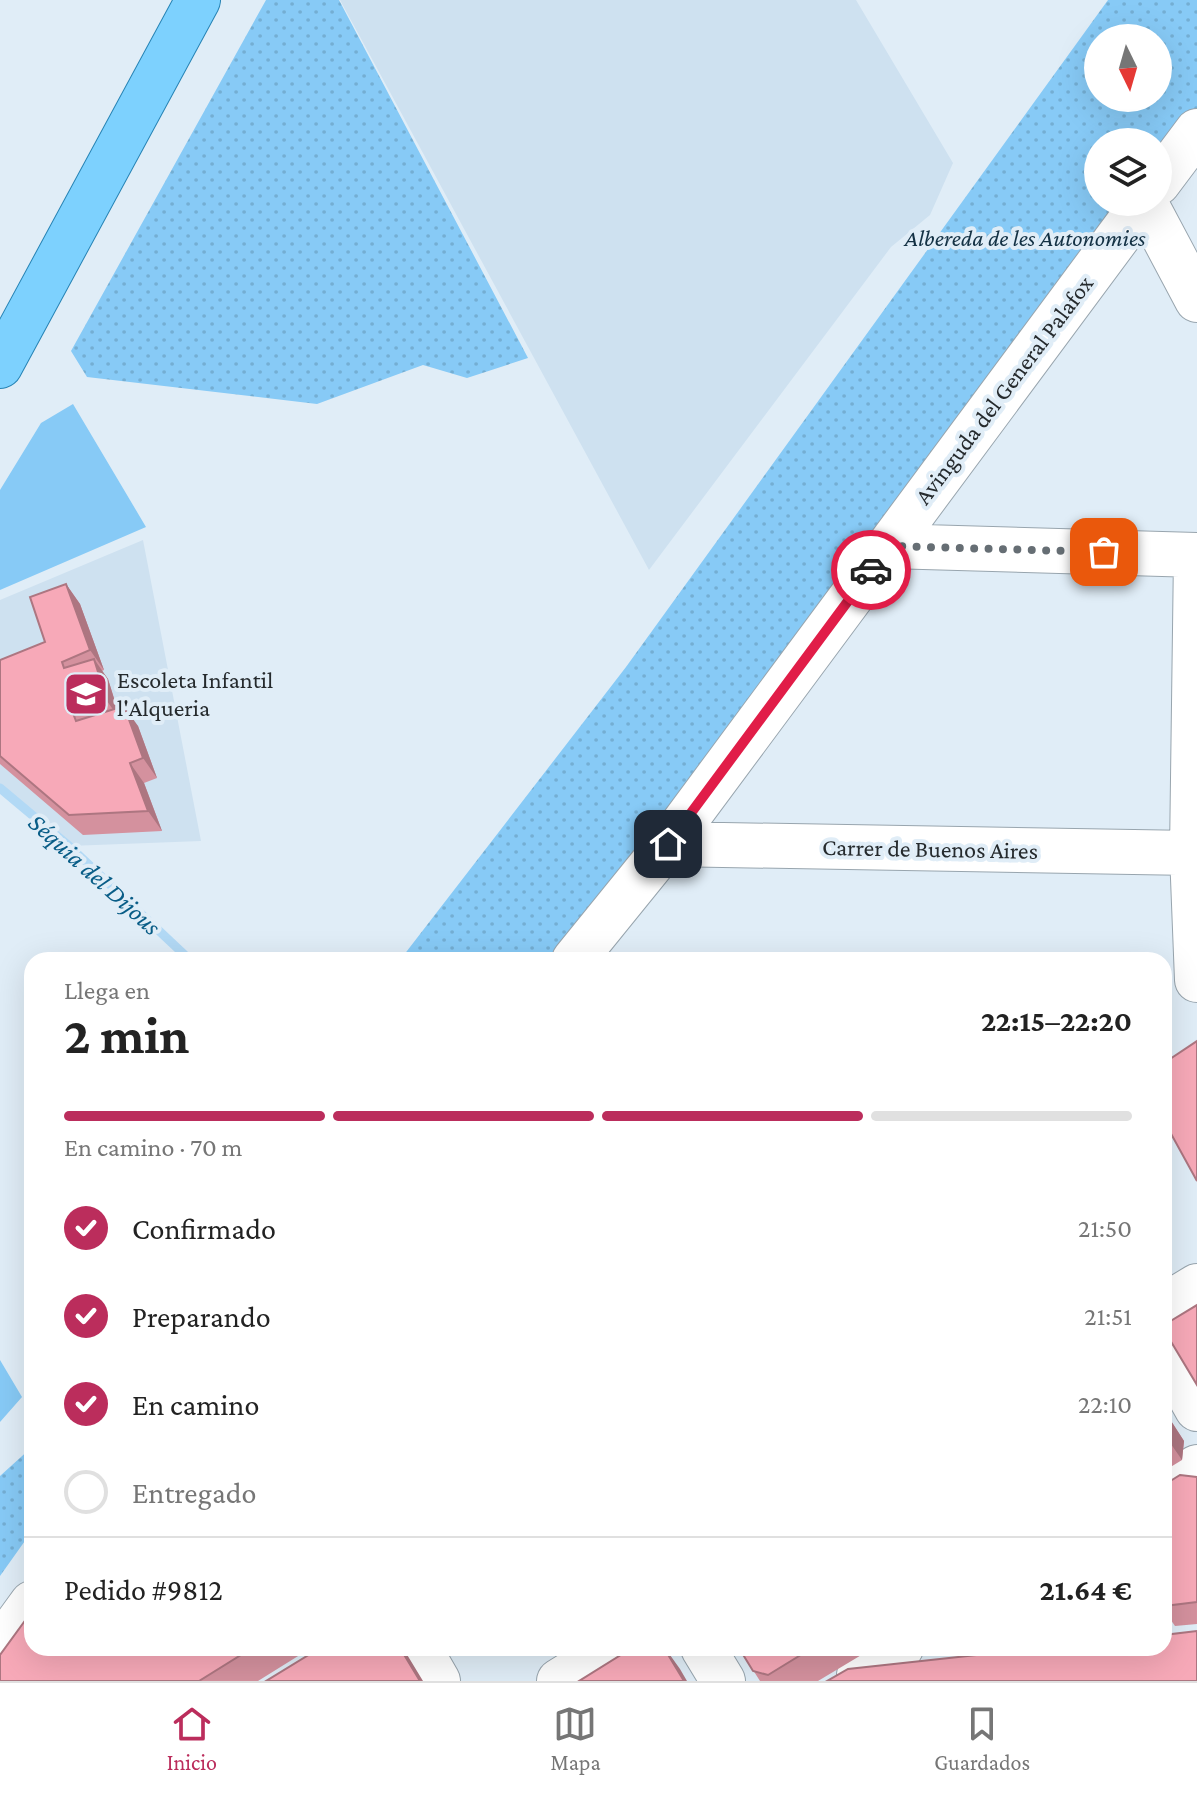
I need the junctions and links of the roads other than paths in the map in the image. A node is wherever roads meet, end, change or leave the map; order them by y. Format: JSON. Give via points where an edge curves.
{"nodes":[{"id":1,"x":198,"y":0,"type":"edge"},
{"id":2,"x":1197,"y":131,"type":"edge"},
{"id":3,"x":1172,"y":164,"type":"edge"},
{"id":4,"x":1134,"y":216,"type":"edge"},
{"id":5,"x":1152,"y":216,"type":"edge"},
{"id":6,"x":1197,"y":300,"type":"edge"},
{"id":7,"x":0,"y":366,"type":"edge"},
{"id":8,"x":889,"y":546,"type":"junction"},
{"id":9,"x":1197,"y":555,"type":"edge"},
{"id":10,"x":668,"y":844,"type":"junction"},
{"id":11,"x":1192,"y":853,"type":"junction"},
{"id":12,"x":580,"y":952,"type":"edge"},
{"id":13,"x":1188,"y":982,"type":"edge"},
{"id":14,"x":1197,"y":1286,"type":"edge"},
{"id":15,"x":1172,"y":1301,"type":"edge"},
{"id":16,"x":1172,"y":1364,"type":"edge"},
{"id":17,"x":1197,"y":1409,"type":"edge"},
{"id":18,"x":1197,"y":1467,"type":"edge"},
{"id":19,"x":1172,"y":1481,"type":"edge"},
{"id":20,"x":24,"y":1614,"type":"edge"},
{"id":21,"x":0,"y":1647,"type":"edge"},
{"id":22,"x":424,"y":1656,"type":"edge"},
{"id":23,"x":599,"y":1656,"type":"edge"},
{"id":24,"x":708,"y":1656,"type":"edge"},
{"id":25,"x":917,"y":1658,"type":"edge"},
{"id":26,"x":852,"y":1678,"type":"edge"},
{"id":27,"x":438,"y":1681,"type":"edge"},
{"id":28,"x":559,"y":1681,"type":"edge"},
{"id":29,"x":723,"y":1681,"type":"edge"}],
"edges":[{"from":1,"to":7,"type":"main road"},
{"from":2,"to":3,"type":"street"},
{"from":4,"to":8,"type":"street","name":"Avinguda del General Palafox"},
{"from":5,"to":6,"type":"street"},
{"from":8,"to":9,"type":"street"},
{"from":8,"to":10,"type":"street","name":"Avinguda del General Palafox"},
{"from":9,"to":11,"type":"street"},
{"from":10,"to":11,"type":"street","name":"Carrer de Buenos Aires"},
{"from":10,"to":12,"type":"street","name":"Avinguda del General Palafox"},
{"from":11,"to":13,"type":"street"},
{"from":14,"to":15,"type":"street"},
{"from":16,"to":17,"type":"street"},
{"from":18,"to":19,"type":"street"},
{"from":20,"to":21,"type":"street"},
{"from":22,"to":27,"type":"street"},
{"from":23,"to":28,"type":"street"},
{"from":24,"to":29,"type":"street"},
{"from":25,"to":26,"type":"street"}]}
